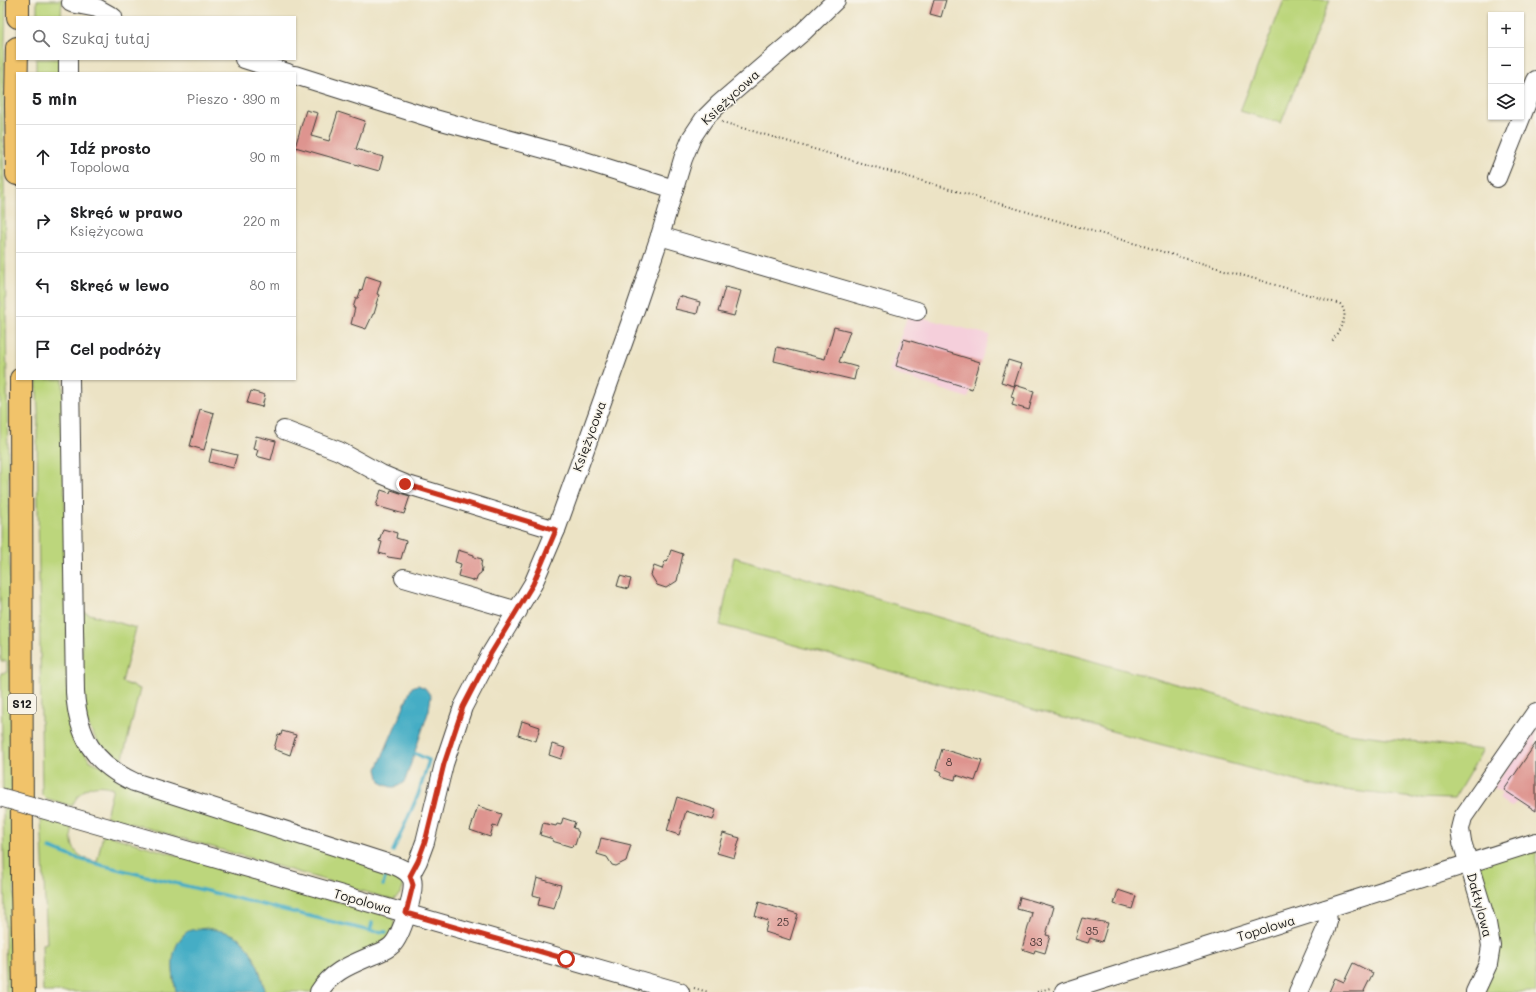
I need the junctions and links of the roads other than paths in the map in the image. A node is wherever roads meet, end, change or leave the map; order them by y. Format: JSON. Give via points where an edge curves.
{"nodes":[{"id":1,"x":18,"y":0,"type":"edge"},
{"id":2,"x":836,"y":0,"type":"edge"},
{"id":3,"x":70,"y":7,"type":"edge"},
{"id":4,"x":18,"y":16,"type":"edge"},
{"id":5,"x":111,"y":16,"type":"edge"},
{"id":6,"x":17,"y":60,"type":"edge"},
{"id":7,"x":68,"y":60,"type":"edge"},
{"id":8,"x":247,"y":60,"type":"edge"},
{"id":9,"x":17,"y":72,"type":"edge"},
{"id":10,"x":68,"y":72,"type":"edge"},
{"id":11,"x":285,"y":72,"type":"edge"},
{"id":12,"x":296,"y":75,"type":"edge"},
{"id":13,"x":1536,"y":80,"type":"edge"},
{"id":14,"x":1497,"y":178,"type":"dead end"},
{"id":15,"x":674,"y":189,"type":"junction"},
{"id":16,"x":660,"y":236,"type":"junction"},
{"id":17,"x":916,"y":311,"type":"dead end"},
{"id":18,"x":21,"y":380,"type":"edge"},
{"id":19,"x":70,"y":380,"type":"edge"},
{"id":20,"x":284,"y":430,"type":"dead end"},
{"id":21,"x":556,"y":530,"type":"junction"},
{"id":22,"x":404,"y":578,"type":"dead end"},
{"id":23,"x":518,"y":611,"type":"junction"},
{"id":24,"x":1536,"y":712,"type":"edge"},
{"id":25,"x":0,"y":797,"type":"edge"},
{"id":26,"x":1536,"y":842,"type":"edge"},
{"id":27,"x":1469,"y":863,"type":"junction"},
{"id":28,"x":410,"y":876,"type":"junction"},
{"id":29,"x":1326,"y":909,"type":"junction"},
{"id":30,"x":406,"y":913,"type":"junction"},
{"id":31,"x":24,"y":992,"type":"edge"},
{"id":32,"x":319,"y":992,"type":"edge"},
{"id":33,"x":680,"y":992,"type":"edge"},
{"id":34,"x":1064,"y":992,"type":"edge"},
{"id":35,"x":1298,"y":992,"type":"edge"},
{"id":36,"x":1475,"y":992,"type":"edge"}],
"edges":[{"from":1,"to":4,"type":"highway"},
{"from":2,"to":15,"type":"street","name":"Księżycowa","via":[[708,115],[688,146]]},
{"from":3,"to":5,"type":"street","via":[[97,8]]},
{"from":6,"to":9,"type":"highway"},
{"from":7,"to":10,"type":"street"},
{"from":8,"to":11,"type":"street"},
{"from":12,"to":15,"type":"street"},
{"from":13,"to":14,"type":"street"},
{"from":15,"to":16,"type":"street","name":"Księżycowa"},
{"from":16,"to":17,"type":"street"},
{"from":16,"to":21,"type":"street","name":"Księżycowa"},
{"from":18,"to":31,"type":"highway","number":"S12"},
{"from":19,"to":28,"type":"street","via":[[74,686],[77,716],[90,746],[107,766],[134,782],[402,868]]},
{"from":20,"to":21,"type":"street","via":[[339,451],[405,484]]},
{"from":21,"to":23,"type":"street","name":"Księżycowa","via":[[533,584]]},
{"from":22,"to":23,"type":"street"},
{"from":23,"to":28,"type":"street","name":"Księżycowa","via":[[490,655],[458,719],[438,782],[425,842]]},
{"from":24,"to":27,"type":"street","name":"Daktylowa","via":[[1463,817],[1460,830]]},
{"from":25,"to":30,"type":"street","name":"Topolowa","bridge":true},
{"from":26,"to":27,"type":"street","name":"Topolowa"},
{"from":27,"to":29,"type":"street","name":"Topolowa"},
{"from":27,"to":36,"type":"street","name":"Daktylowa","via":[[1487,923],[1491,946],[1488,964]]},
{"from":28,"to":30,"type":"street","name":"Księżycowa","via":[[413,885]]},
{"from":29,"to":34,"type":"street","name":"Topolowa"},
{"from":29,"to":35,"type":"street","via":[[1326,929]]},
{"from":30,"to":32,"type":"street","name":"Księżycowa","via":[[401,932],[392,945],[384,951],[346,966],[330,978]]},
{"from":30,"to":33,"type":"street","name":"Topolowa"}]}
